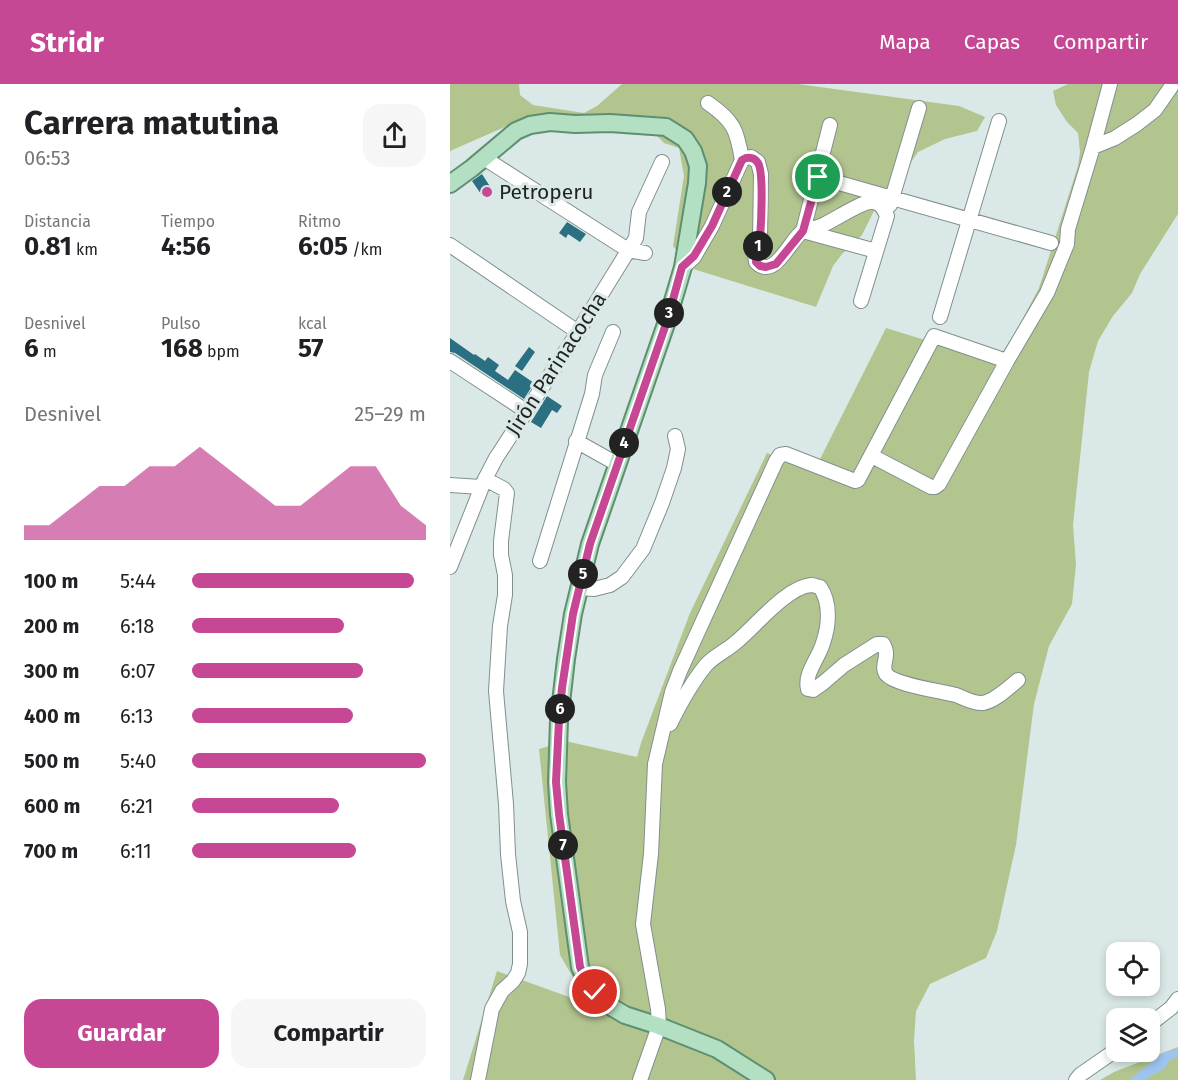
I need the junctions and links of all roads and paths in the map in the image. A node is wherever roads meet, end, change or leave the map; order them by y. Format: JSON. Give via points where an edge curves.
{"nodes":[{"id":1,"x":1110,"y":84,"type":"edge"},
{"id":2,"x":1171,"y":87,"type":"dead end"},
{"id":3,"x":708,"y":103,"type":"dead end"},
{"id":4,"x":919,"y":108,"type":"dead end"},
{"id":5,"x":999,"y":122,"type":"dead end"},
{"id":6,"x":830,"y":125,"type":"dead end"},
{"id":7,"x":1093,"y":147,"type":"junction"},
{"id":8,"x":484,"y":158,"type":"junction"},
{"id":9,"x":742,"y":160,"type":"junction"},
{"id":10,"x":662,"y":162,"type":"dead end"},
{"id":11,"x":818,"y":177,"type":"junction"},
{"id":12,"x":450,"y":184,"type":"edge"},
{"id":13,"x":892,"y":198,"type":"junction"},
{"id":14,"x":887,"y":216,"type":"junction"},
{"id":15,"x":968,"y":220,"type":"junction"},
{"id":16,"x":803,"y":231,"type":"junction"},
{"id":17,"x":1051,"y":243,"type":"dead end"},
{"id":18,"x":450,"y":245,"type":"edge"},
{"id":19,"x":628,"y":250,"type":"junction"},
{"id":20,"x":876,"y":251,"type":"junction"},
{"id":21,"x":645,"y":253,"type":"dead end"},
{"id":22,"x":682,"y":267,"type":"junction"},
{"id":23,"x":861,"y":301,"type":"dead end"},
{"id":24,"x":940,"y":317,"type":"dead end"},
{"id":25,"x":578,"y":332,"type":"junction"},
{"id":26,"x":613,"y":332,"type":"dead end"},
{"id":27,"x":450,"y":361,"type":"edge"},
{"id":28,"x":1007,"y":361,"type":"junction"},
{"id":29,"x":526,"y":411,"type":"junction"},
{"id":30,"x":675,"y":436,"type":"dead end"},
{"id":31,"x":576,"y":441,"type":"junction"},
{"id":32,"x":872,"y":456,"type":"junction"},
{"id":33,"x":617,"y":464,"type":"junction"},
{"id":34,"x":483,"y":483,"type":"junction"},
{"id":35,"x":450,"y":485,"type":"edge"},
{"id":36,"x":540,"y":561,"type":"dead end"},
{"id":37,"x":450,"y":567,"type":"edge"},
{"id":38,"x":580,"y":588,"type":"junction"},
{"id":39,"x":1018,"y":680,"type":"dead end"},
{"id":40,"x":662,"y":739,"type":"junction"},
{"id":41,"x":1178,"y":999,"type":"edge"},
{"id":42,"x":1160,"y":1016,"type":"edge"},
{"id":43,"x":659,"y":1026,"type":"junction"},
{"id":44,"x":1106,"y":1057,"type":"edge"},
{"id":45,"x":478,"y":1080,"type":"edge"},
{"id":46,"x":640,"y":1080,"type":"edge"},
{"id":47,"x":766,"y":1080,"type":"edge"},
{"id":48,"x":1076,"y":1080,"type":"edge"}],
"edges":[{"from":1,"to":7,"type":"street"},
{"from":2,"to":7,"type":"street","via":[[1155,110],[1137,124]]},
{"from":3,"to":9,"type":"street","via":[[733,125]]},
{"from":4,"to":13,"type":"street"},
{"from":5,"to":15,"type":"street"},
{"from":6,"to":11,"type":"street"},
{"from":7,"to":28,"type":"street","via":[[1067,244],[1047,294]]},
{"from":8,"to":12,"type":"main road"},
{"from":8,"to":19,"type":"street"},
{"from":8,"to":22,"type":"main road","via":[[516,131],[550,122],[666,128],[685,138],[698,166]]},
{"from":9,"to":16,"type":"street","via":[[754,158],[761,174],[756,262],[766,267],[776,264]]},
{"from":9,"to":22,"type":"street","via":[[706,236]]},
{"from":10,"to":19,"type":"street","name":"Jirón Parinacocha","via":[[639,212],[637,233]]},
{"from":11,"to":13,"type":"street"},
{"from":11,"to":16,"type":"street"},
{"from":13,"to":14,"type":"street"},
{"from":13,"to":15,"type":"street"},
{"from":14,"to":16,"type":"street","via":[[879,204],[872,202],[823,226]]},
{"from":14,"to":20,"type":"street"},
{"from":15,"to":17,"type":"street"},
{"from":15,"to":24,"type":"street"},
{"from":16,"to":20,"type":"street"},
{"from":18,"to":25,"type":"street"},
{"from":19,"to":21,"type":"street"},
{"from":19,"to":25,"type":"street","name":"Jirón Parinacocha"},
{"from":20,"to":23,"type":"street"},
{"from":22,"to":33,"type":"main road"},
{"from":25,"to":29,"type":"street","name":"Jirón Parinacocha"},
{"from":26,"to":31,"type":"street","via":[[595,375]]},
{"from":27,"to":29,"type":"street"},
{"from":28,"to":32,"type":"street","via":[[934,336]]},
{"from":28,"to":32,"type":"street","via":[[935,487]]},
{"from":29,"to":34,"type":"street","name":"Jirón Parinacocha"},
{"from":30,"to":38,"type":"street","via":[[678,449],[674,468],[643,549],[622,577],[610,585]]},
{"from":31,"to":33,"type":"street"},
{"from":31,"to":36,"type":"street"},
{"from":32,"to":40,"type":"street","via":[[855,481],[780,455],[680,671]]},
{"from":33,"to":38,"type":"main road"},
{"from":34,"to":35,"type":"street"},
{"from":34,"to":37,"type":"street","name":"Jirón Parinacocha"},
{"from":34,"to":45,"type":"street","via":[[507,493],[501,542],[505,595],[495,691],[520,946],[518,973],[492,1009]]},
{"from":38,"to":43,"type":"main road","via":[[562,688],[556,782],[580,967],[588,985],[608,1005]]},
{"from":39,"to":40,"type":"street","via":[[984,703],[914,687],[888,677],[884,671],[886,650],[883,644],[877,644],[813,690],[808,688],[809,674],[823,644],[828,606],[820,587],[812,585],[786,597],[707,663]]},
{"from":40,"to":43,"type":"street","via":[[655,764],[643,924]]},
{"from":41,"to":42,"type":"street"},
{"from":43,"to":46,"type":"street"},
{"from":43,"to":47,"type":"main road","via":[[717,1048]]},
{"from":44,"to":48,"type":"street"}]}
